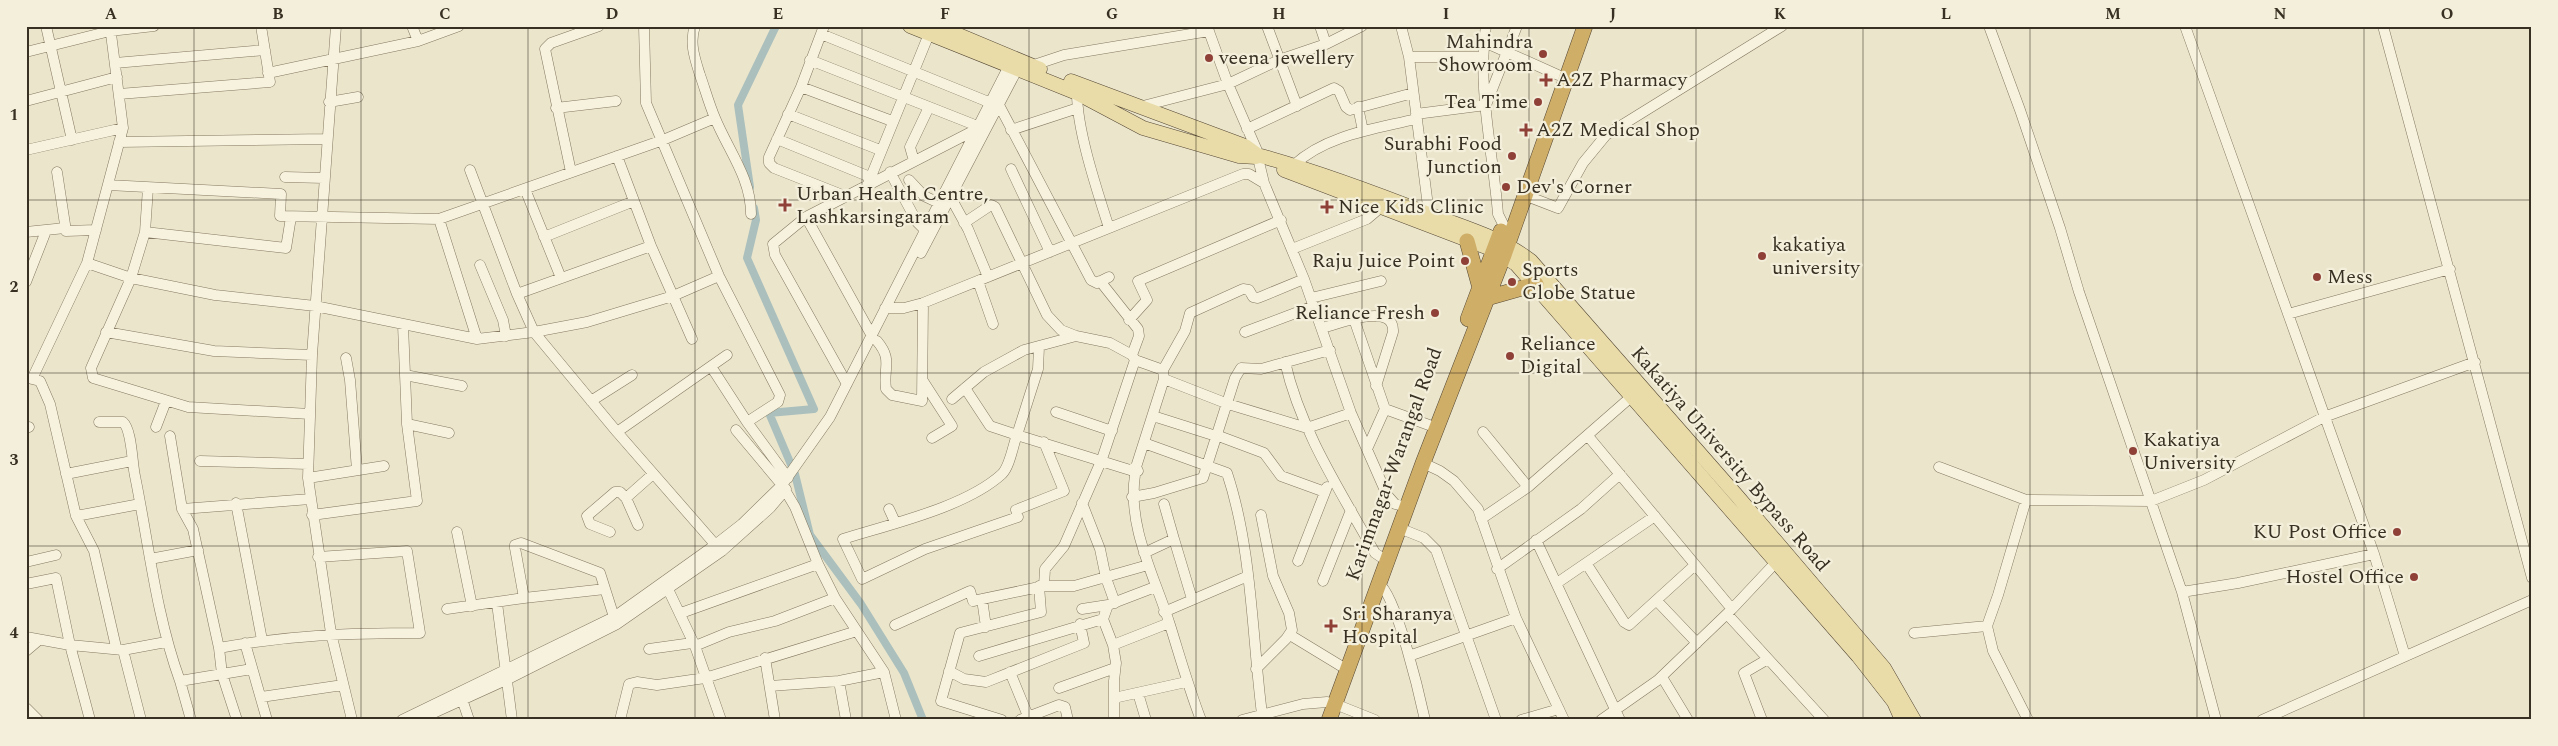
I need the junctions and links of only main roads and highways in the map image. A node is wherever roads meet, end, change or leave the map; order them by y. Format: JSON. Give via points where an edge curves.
{"nodes":[{"id":1,"x":910,"y":26,"type":"edge"},
{"id":2,"x":1576,"y":26,"type":"edge"},
{"id":3,"x":1584,"y":26,"type":"edge"},
{"id":4,"x":941,"y":29,"type":"edge"},
{"id":5,"x":1018,"y":64,"type":"junction"},
{"id":6,"x":1258,"y":156,"type":"junction"},
{"id":7,"x":1467,"y":241,"type":"junction"},
{"id":8,"x":1501,"y":242,"type":"junction"},
{"id":9,"x":1536,"y":284,"type":"junction"},
{"id":10,"x":1483,"y":293,"type":"junction"},
{"id":11,"x":1403,"y":506,"type":"junction"},
{"id":12,"x":1780,"y":558,"type":"junction"},
{"id":13,"x":1331,"y":703,"type":"junction"},
{"id":14,"x":1321,"y":720,"type":"edge"},
{"id":15,"x":1329,"y":720,"type":"edge"},
{"id":16,"x":1902,"y":720,"type":"edge"},
{"id":17,"x":1914,"y":720,"type":"edge"}],
"edges":[{"from":1,"to":4,"type":"main road"},
{"from":2,"to":8,"type":"highway"},
{"from":3,"to":8,"type":"highway","via":[[1524,195]]},
{"from":4,"to":5,"type":"main road"},
{"from":5,"to":6,"type":"main road","via":[[1245,146]]},
{"from":5,"to":6,"type":"main road","via":[[1144,128],[1240,156]]},
{"from":6,"to":7,"type":"main road","via":[[1269,164]]},
{"from":6,"to":8,"type":"main road","via":[[1294,165]]},
{"from":7,"to":8,"type":"main road"},
{"from":7,"to":10,"type":"highway"},
{"from":8,"to":9,"type":"main road","name":"Kakatiya University Bypass Road","via":[[1516,264]]},
{"from":8,"to":10,"type":"highway","name":"Karimnagar-Warangal Road"},
{"from":8,"to":12,"type":"main road","name":"Kakatiya University Bypass Road","via":[[1537,268]]},
{"from":9,"to":10,"type":"highway"},
{"from":9,"to":12,"type":"main road","name":"Kakatiya University Bypass Road","via":[[1631,397]]},
{"from":10,"to":11,"type":"highway","name":"Karimnagar-Warangal Road","via":[[1429,425]]},
{"from":10,"to":11,"type":"highway","name":"Karimnagar-Warangal Road","via":[[1423,463]]},
{"from":11,"to":13,"type":"highway","name":"Karimnagar-Warangal Road","via":[[1341,666]]},
{"from":11,"to":13,"type":"highway","name":"Karimnagar-Warangal Road","via":[[1399,528],[1379,584]]},
{"from":12,"to":16,"type":"main road","name":"Kakatiya University Bypass Road","via":[[1894,702]]},
{"from":12,"to":17,"type":"main road","name":"Kakatiya University Bypass Road","via":[[1884,668]]},
{"from":13,"to":14,"type":"highway","name":"Karimnagar-Warangal Road"},
{"from":13,"to":15,"type":"highway","name":"Karimnagar-Warangal Road"}]}
